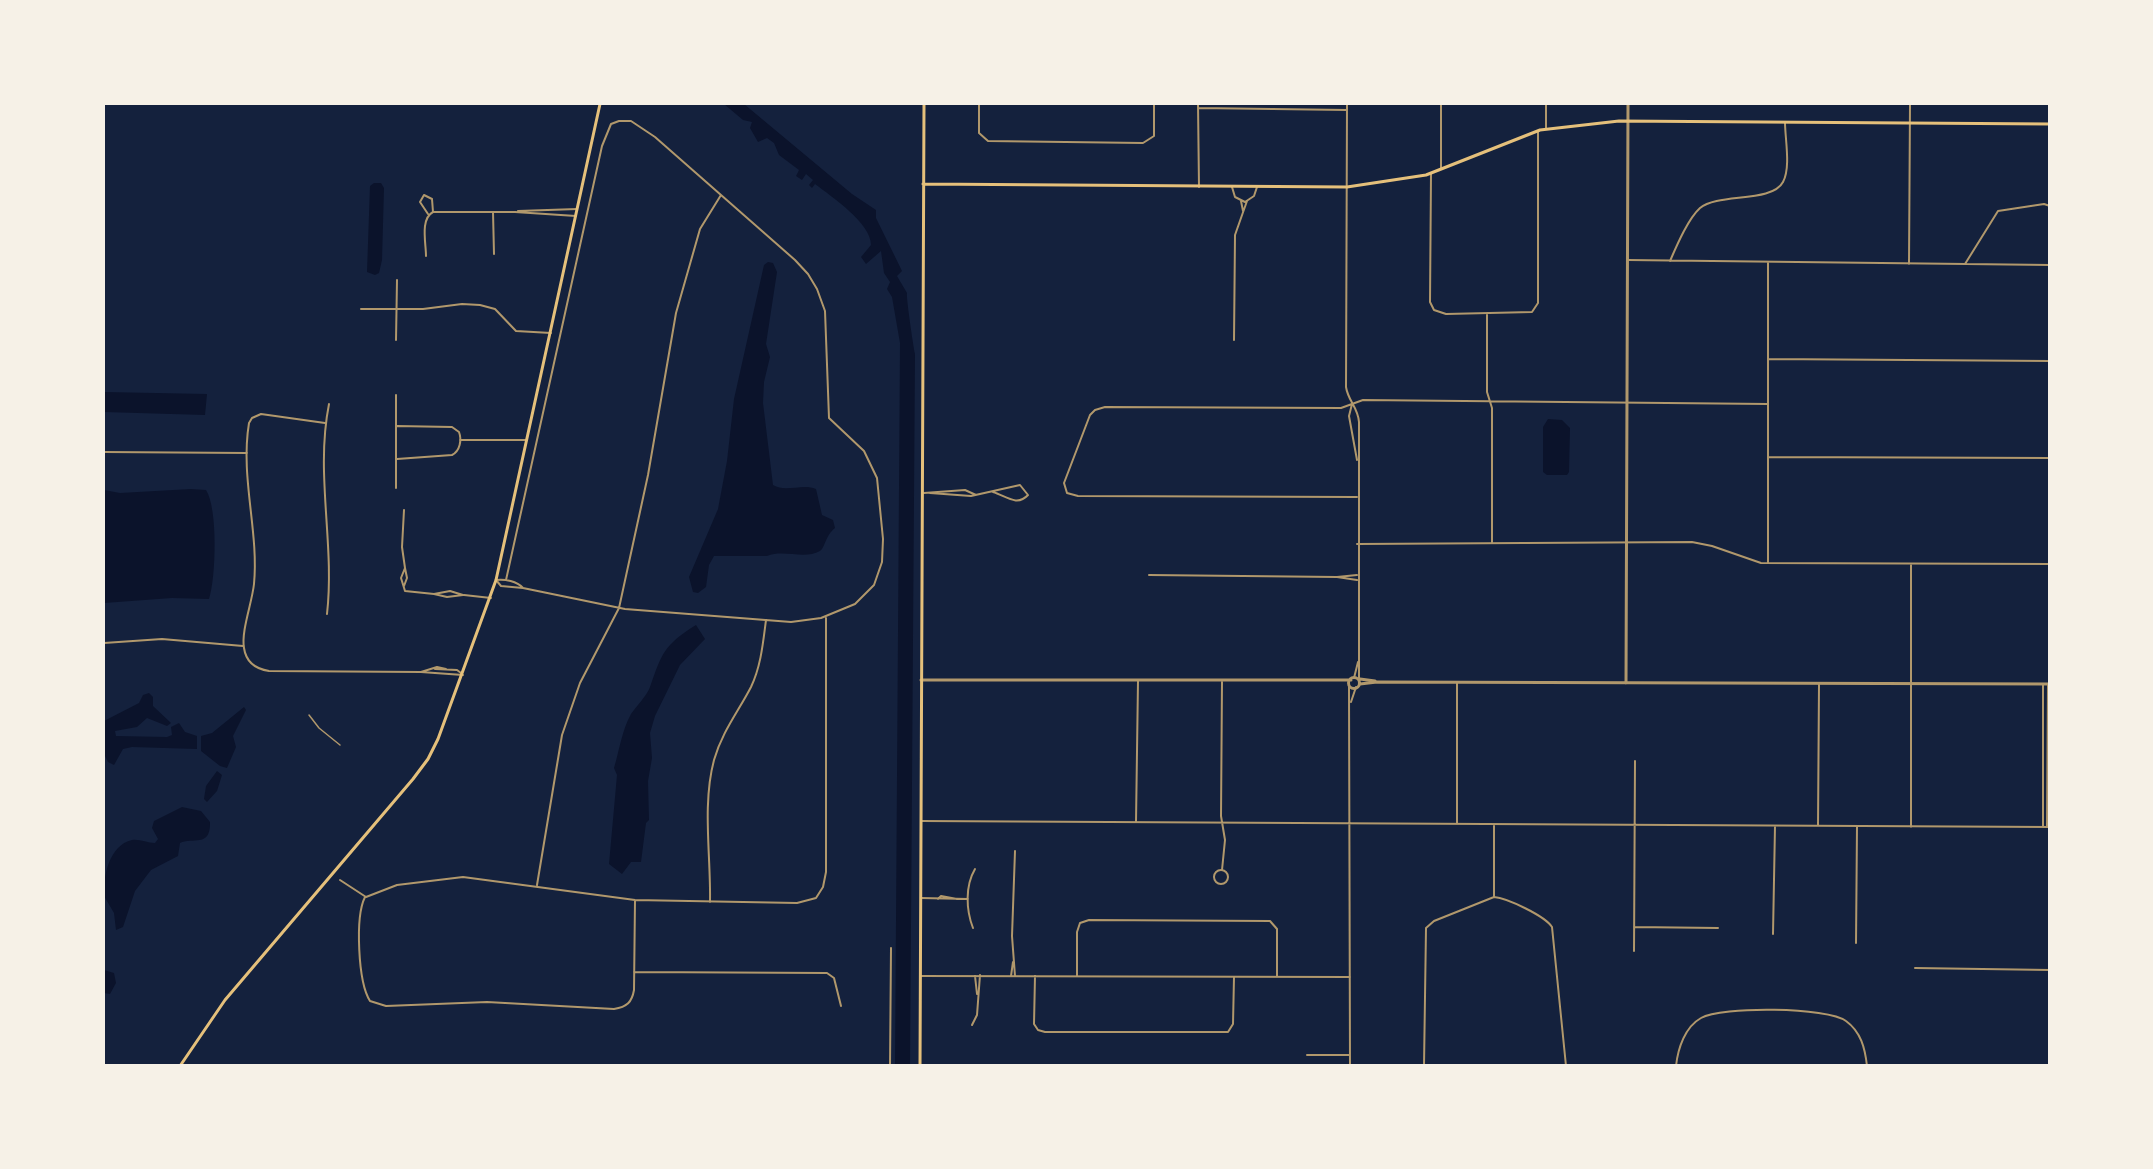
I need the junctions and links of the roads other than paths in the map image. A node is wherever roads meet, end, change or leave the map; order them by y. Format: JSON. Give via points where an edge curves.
{"nodes":[{"id":1,"x":600,"y":104,"type":"edge"},
{"id":2,"x":924,"y":104,"type":"edge"},
{"id":3,"x":979,"y":104,"type":"edge"},
{"id":4,"x":1154,"y":104,"type":"edge"},
{"id":5,"x":1198,"y":104,"type":"edge"},
{"id":6,"x":1347,"y":104,"type":"edge"},
{"id":7,"x":1441,"y":104,"type":"edge"},
{"id":8,"x":1546,"y":104,"type":"edge"},
{"id":9,"x":1628,"y":104,"type":"edge"},
{"id":10,"x":1910,"y":104,"type":"edge"},
{"id":11,"x":1198,"y":108,"type":"junction"},
{"id":12,"x":1347,"y":110,"type":"junction"},
{"id":13,"x":1628,"y":120,"type":"junction"},
{"id":14,"x":1785,"y":122,"type":"junction"},
{"id":15,"x":1910,"y":123,"type":"junction"},
{"id":16,"x":2049,"y":124,"type":"edge"},
{"id":17,"x":1546,"y":129,"type":"junction"},
{"id":18,"x":1538,"y":131,"type":"junction"},
{"id":19,"x":1440,"y":169,"type":"junction"},
{"id":20,"x":1431,"y":173,"type":"junction"},
{"id":21,"x":923,"y":184,"type":"junction"},
{"id":22,"x":1198,"y":187,"type":"junction"},
{"id":23,"x":1232,"y":187,"type":"junction"},
{"id":24,"x":1347,"y":187,"type":"junction"},
{"id":25,"x":1257,"y":188,"type":"junction"},
{"id":26,"x":721,"y":195,"type":"junction"},
{"id":27,"x":1241,"y":201,"type":"junction"},
{"id":28,"x":1247,"y":201,"type":"junction"},
{"id":29,"x":2049,"y":206,"type":"edge"},
{"id":30,"x":545,"y":209,"type":"junction"},
{"id":31,"x":577,"y":209,"type":"junction"},
{"id":32,"x":1243,"y":211,"type":"junction"},
{"id":33,"x":433,"y":212,"type":"junction"},
{"id":34,"x":493,"y":212,"type":"junction"},
{"id":35,"x":515,"y":212,"type":"junction"},
{"id":36,"x":545,"y":214,"type":"junction"},
{"id":37,"x":428,"y":215,"type":"junction"},
{"id":38,"x":576,"y":216,"type":"junction"},
{"id":39,"x":494,"y":254,"type":"dead end"},
{"id":40,"x":426,"y":256,"type":"dead end"},
{"id":41,"x":1628,"y":260,"type":"junction"},
{"id":42,"x":1670,"y":261,"type":"junction"},
{"id":43,"x":1768,"y":263,"type":"junction"},
{"id":44,"x":1909,"y":264,"type":"junction"},
{"id":45,"x":1965,"y":264,"type":"junction"},
{"id":46,"x":2049,"y":265,"type":"edge"},
{"id":47,"x":397,"y":280,"type":"dead end"},
{"id":48,"x":361,"y":309,"type":"dead end"},
{"id":49,"x":396,"y":309,"type":"junction"},
{"id":50,"x":1487,"y":314,"type":"junction"},
{"id":51,"x":551,"y":333,"type":"junction"},
{"id":52,"x":396,"y":340,"type":"dead end"},
{"id":53,"x":1233,"y":340,"type":"dead end"},
{"id":54,"x":1768,"y":359,"type":"junction"},
{"id":55,"x":2049,"y":361,"type":"edge"},
{"id":56,"x":396,"y":395,"type":"dead end"},
{"id":57,"x":1490,"y":401,"type":"junction"},
{"id":58,"x":1627,"y":402,"type":"junction"},
{"id":59,"x":329,"y":404,"type":"dead end"},
{"id":60,"x":1352,"y":404,"type":"junction"},
{"id":61,"x":1768,"y":404,"type":"junction"},
{"id":62,"x":325,"y":423,"type":"junction"},
{"id":63,"x":397,"y":426,"type":"junction"},
{"id":64,"x":460,"y":440,"type":"junction"},
{"id":65,"x":527,"y":440,"type":"junction"},
{"id":66,"x":104,"y":452,"type":"edge"},
{"id":67,"x":247,"y":453,"type":"junction"},
{"id":68,"x":1768,"y":457,"type":"junction"},
{"id":69,"x":397,"y":459,"type":"junction"},
{"id":70,"x":2049,"y":459,"type":"edge"},
{"id":71,"x":1358,"y":462,"type":"junction"},
{"id":72,"x":396,"y":488,"type":"dead end"},
{"id":73,"x":993,"y":492,"type":"junction"},
{"id":74,"x":923,"y":493,"type":"junction"},
{"id":75,"x":930,"y":493,"type":"junction"},
{"id":76,"x":976,"y":495,"type":"junction"},
{"id":77,"x":1357,"y":497,"type":"junction"},
{"id":78,"x":404,"y":510,"type":"dead end"},
{"id":79,"x":1627,"y":542,"type":"junction"},
{"id":80,"x":1492,"y":543,"type":"junction"},
{"id":81,"x":1357,"y":544,"type":"junction"},
{"id":82,"x":1768,"y":563,"type":"junction"},
{"id":83,"x":1911,"y":564,"type":"junction"},
{"id":84,"x":2049,"y":564,"type":"edge"},
{"id":85,"x":405,"y":568,"type":"junction"},
{"id":86,"x":1149,"y":575,"type":"dead end"},
{"id":87,"x":1357,"y":575,"type":"junction"},
{"id":88,"x":1337,"y":577,"type":"junction"},
{"id":89,"x":496,"y":580,"type":"junction"},
{"id":90,"x":506,"y":580,"type":"junction"},
{"id":91,"x":1357,"y":580,"type":"junction"},
{"id":92,"x":404,"y":586,"type":"junction"},
{"id":93,"x":523,"y":588,"type":"junction"},
{"id":94,"x":491,"y":598,"type":"junction"},
{"id":95,"x":619,"y":608,"type":"junction"},
{"id":96,"x":327,"y":614,"type":"dead end"},
{"id":97,"x":826,"y":617,"type":"junction"},
{"id":98,"x":766,"y":620,"type":"junction"},
{"id":99,"x":104,"y":644,"type":"edge"},
{"id":100,"x":243,"y":646,"type":"junction"},
{"id":101,"x":421,"y":672,"type":"junction"},
{"id":102,"x":463,"y":675,"type":"junction"},
{"id":103,"x":1356,"y":679,"type":"junction"},
{"id":104,"x":921,"y":680,"type":"junction"},
{"id":105,"x":1138,"y":681,"type":"junction"},
{"id":106,"x":1222,"y":682,"type":"junction"},
{"id":107,"x":1338,"y":682,"type":"junction"},
{"id":108,"x":1377,"y":682,"type":"junction"},
{"id":109,"x":1457,"y":682,"type":"junction"},
{"id":110,"x":1626,"y":683,"type":"junction"},
{"id":111,"x":1819,"y":684,"type":"junction"},
{"id":112,"x":1911,"y":684,"type":"junction"},
{"id":113,"x":2047,"y":684,"type":"edge"},
{"id":114,"x":1349,"y":686,"type":"junction"},
{"id":115,"x":1358,"y":686,"type":"junction"},
{"id":116,"x":1351,"y":702,"type":"junction"},
{"id":117,"x":309,"y":715,"type":"dead end"},
{"id":118,"x":340,"y":745,"type":"dead end"},
{"id":119,"x":1635,"y":761,"type":"dead end"},
{"id":120,"x":921,"y":821,"type":"junction"},
{"id":121,"x":1136,"y":822,"type":"junction"},
{"id":122,"x":1223,"y":823,"type":"junction"},
{"id":123,"x":1351,"y":823,"type":"junction"},
{"id":124,"x":1457,"y":824,"type":"junction"},
{"id":125,"x":1494,"y":824,"type":"junction"},
{"id":126,"x":1635,"y":825,"type":"junction"},
{"id":127,"x":1775,"y":826,"type":"junction"},
{"id":128,"x":1818,"y":826,"type":"junction"},
{"id":129,"x":1857,"y":826,"type":"junction"},
{"id":130,"x":1911,"y":826,"type":"junction"},
{"id":131,"x":2043,"y":827,"type":"junction"},
{"id":132,"x":2048,"y":827,"type":"edge"},
{"id":133,"x":1015,"y":851,"type":"dead end"},
{"id":134,"x":975,"y":869,"type":"dead end"},
{"id":135,"x":1222,"y":870,"type":"junction"},
{"id":136,"x":340,"y":880,"type":"dead end"},
{"id":137,"x":537,"y":885,"type":"junction"},
{"id":138,"x":366,"y":897,"type":"junction"},
{"id":139,"x":1494,"y":897,"type":"junction"},
{"id":140,"x":921,"y":898,"type":"junction"},
{"id":141,"x":968,"y":899,"type":"junction"},
{"id":142,"x":635,"y":900,"type":"junction"},
{"id":143,"x":710,"y":902,"type":"junction"},
{"id":144,"x":1634,"y":927,"type":"junction"},
{"id":145,"x":973,"y":928,"type":"dead end"},
{"id":146,"x":1718,"y":928,"type":"dead end"},
{"id":147,"x":1773,"y":934,"type":"dead end"},
{"id":148,"x":1856,"y":942,"type":"dead end"},
{"id":149,"x":891,"y":948,"type":"dead end"},
{"id":150,"x":1634,"y":951,"type":"dead end"},
{"id":151,"x":1915,"y":968,"type":"dead end"},
{"id":152,"x":2049,"y":970,"type":"edge"},
{"id":153,"x":634,"y":972,"type":"junction"},
{"id":154,"x":921,"y":975,"type":"junction"},
{"id":155,"x":975,"y":975,"type":"junction"},
{"id":156,"x":980,"y":975,"type":"junction"},
{"id":157,"x":1013,"y":976,"type":"junction"},
{"id":158,"x":1035,"y":976,"type":"junction"},
{"id":159,"x":1077,"y":976,"type":"junction"},
{"id":160,"x":1234,"y":977,"type":"junction"},
{"id":161,"x":1277,"y":977,"type":"junction"},
{"id":162,"x":1350,"y":977,"type":"junction"},
{"id":163,"x":977,"y":994,"type":"junction"},
{"id":164,"x":841,"y":1006,"type":"dead end"},
{"id":165,"x":972,"y":1025,"type":"dead end"},
{"id":166,"x":1306,"y":1055,"type":"dead end"},
{"id":167,"x":1350,"y":1055,"type":"junction"},
{"id":168,"x":180,"y":1065,"type":"edge"},
{"id":169,"x":890,"y":1065,"type":"edge"},
{"id":170,"x":920,"y":1065,"type":"edge"},
{"id":171,"x":1350,"y":1065,"type":"edge"},
{"id":172,"x":1424,"y":1065,"type":"edge"},
{"id":173,"x":1566,"y":1065,"type":"edge"},
{"id":174,"x":1676,"y":1065,"type":"edge"},
{"id":175,"x":1868,"y":1065,"type":"edge"}],
"edges":[{"from":1,"to":31,"type":"main road"},
{"from":2,"to":21,"type":"main road"},
{"from":3,"to":4,"type":"street","via":[[979,133],[983,139],[1143,143],[1152,138]]},
{"from":5,"to":11,"type":"street"},
{"from":6,"to":12,"type":"street"},
{"from":7,"to":19,"type":"street"},
{"from":8,"to":17,"type":"street"},
{"from":9,"to":13,"type":"street"},
{"from":10,"to":15,"type":"street"},
{"from":11,"to":12,"type":"street"},
{"from":11,"to":22,"type":"street"},
{"from":12,"to":24,"type":"street"},
{"from":13,"to":14,"type":"main road"},
{"from":13,"to":17,"type":"main road"},
{"from":13,"to":41,"type":"street"},
{"from":14,"to":15,"type":"main road"},
{"from":14,"to":42,"type":"street","via":[[1785,175],[1779,188],[1702,207]]},
{"from":15,"to":16,"type":"main road"},
{"from":15,"to":44,"type":"street"},
{"from":17,"to":18,"type":"main road"},
{"from":18,"to":19,"type":"main road"},
{"from":18,"to":50,"type":"street","via":[[1538,303],[1535,310],[1526,314]]},
{"from":19,"to":20,"type":"main road"},
{"from":20,"to":24,"type":"main road"},
{"from":20,"to":50,"type":"street","via":[[1430,302],[1442,314]]},
{"from":21,"to":22,"type":"main road"},
{"from":21,"to":74,"type":"main road"},
{"from":22,"to":23,"type":"main road"},
{"from":23,"to":25,"type":"main road"},
{"from":23,"to":27,"type":"street"},
{"from":24,"to":25,"type":"main road"},
{"from":24,"to":60,"type":"street","via":[[1346,387]]},
{"from":25,"to":28,"type":"street"},
{"from":26,"to":90,"type":"street","via":[[641,127],[627,121],[616,122],[608,130]]},
{"from":26,"to":95,"type":"street","via":[[700,229],[675,313],[650,465]]},
{"from":26,"to":97,"type":"street","via":[[795,260],[813,281],[826,316],[829,418],[864,451],[876,474],[883,539],[878,577],[859,602]]},
{"from":27,"to":28,"type":"street"},
{"from":27,"to":32,"type":"street"},
{"from":28,"to":32,"type":"street"},
{"from":29,"to":45,"type":"street","via":[[1998,211]]},
{"from":30,"to":31,"type":"street"},
{"from":30,"to":35,"type":"street"},
{"from":30,"to":36,"type":"street"},
{"from":31,"to":38,"type":"main road"},
{"from":32,"to":53,"type":"street","via":[[1234,235]]},
{"from":33,"to":34,"type":"street"},
{"from":33,"to":37,"type":"street"},
{"from":33,"to":37,"type":"street","via":[[432,199],[424,195],[420,202]]},
{"from":34,"to":35,"type":"street"},
{"from":34,"to":39,"type":"street"},
{"from":35,"to":36,"type":"street"},
{"from":36,"to":38,"type":"street"},
{"from":37,"to":40,"type":"street"},
{"from":38,"to":51,"type":"main road"},
{"from":41,"to":42,"type":"street"},
{"from":41,"to":58,"type":"street"},
{"from":42,"to":43,"type":"street"},
{"from":43,"to":44,"type":"street"},
{"from":43,"to":54,"type":"street"},
{"from":44,"to":45,"type":"street"},
{"from":45,"to":46,"type":"street"},
{"from":47,"to":49,"type":"street"},
{"from":48,"to":49,"type":"street"},
{"from":49,"to":51,"type":"street","via":[[477,305],[493,308],[516,331]]},
{"from":49,"to":52,"type":"street"},
{"from":50,"to":57,"type":"street"},
{"from":51,"to":65,"type":"main road"},
{"from":54,"to":55,"type":"street"},
{"from":54,"to":61,"type":"street"},
{"from":56,"to":63,"type":"street"},
{"from":57,"to":58,"type":"street"},
{"from":57,"to":60,"type":"street","via":[[1363,400]]},
{"from":57,"to":80,"type":"street"},
{"from":58,"to":61,"type":"street"},
{"from":58,"to":79,"type":"street"},
{"from":59,"to":62,"type":"street"},
{"from":60,"to":71,"type":"street","via":[[1349,416]]},
{"from":60,"to":71,"type":"street","via":[[1359,416]]},
{"from":60,"to":77,"type":"street","via":[[1341,408],[1098,409],[1090,415],[1064,485],[1067,493],[1078,496]]},
{"from":61,"to":68,"type":"street"},
{"from":62,"to":67,"type":"street","via":[[254,416],[249,423]]},
{"from":62,"to":96,"type":"street","via":[[322,469],[330,552]]},
{"from":63,"to":64,"type":"street","via":[[452,427],[459,432]]},
{"from":63,"to":69,"type":"street"},
{"from":64,"to":65,"type":"street"},
{"from":64,"to":69,"type":"street","via":[[453,455]]},
{"from":65,"to":89,"type":"main road"},
{"from":66,"to":67,"type":"street"},
{"from":67,"to":100,"type":"street","via":[[254,569]]},
{"from":68,"to":70,"type":"street"},
{"from":68,"to":82,"type":"street"},
{"from":69,"to":72,"type":"street"},
{"from":71,"to":77,"type":"street"},
{"from":73,"to":73,"type":"street","via":[[1015,501],[1028,495],[1020,485]]},
{"from":73,"to":76,"type":"street"},
{"from":74,"to":75,"type":"street"},
{"from":74,"to":104,"type":"main road"},
{"from":75,"to":76,"type":"street"},
{"from":75,"to":76,"type":"street","via":[[965,490]]},
{"from":77,"to":81,"type":"street"},
{"from":78,"to":85,"type":"street"},
{"from":79,"to":80,"type":"street"},
{"from":79,"to":82,"type":"street","via":[[1701,543]]},
{"from":79,"to":110,"type":"street"},
{"from":80,"to":81,"type":"street"},
{"from":81,"to":87,"type":"street"},
{"from":82,"to":83,"type":"street"},
{"from":83,"to":84,"type":"street"},
{"from":83,"to":112,"type":"street"},
{"from":85,"to":92,"type":"street"},
{"from":85,"to":92,"type":"street","via":[[400,578]]},
{"from":86,"to":88,"type":"street"},
{"from":87,"to":88,"type":"street"},
{"from":87,"to":91,"type":"street"},
{"from":88,"to":91,"type":"street"},
{"from":89,"to":90,"type":"street"},
{"from":89,"to":93,"type":"street","via":[[501,586]]},
{"from":89,"to":94,"type":"main road"},
{"from":90,"to":93,"type":"street"},
{"from":91,"to":103,"type":"street"},
{"from":92,"to":94,"type":"street","via":[[407,593],[450,591]]},
{"from":93,"to":95,"type":"street"},
{"from":94,"to":102,"type":"main road"},
{"from":95,"to":98,"type":"street"},
{"from":95,"to":137,"type":"street","via":[[583,676],[564,727]]},
{"from":97,"to":98,"type":"street","via":[[795,622]]},
{"from":97,"to":143,"type":"street","via":[[826,872],[818,896],[797,903]]},
{"from":98,"to":143,"type":"street","via":[[758,668],[726,728],[713,766]]},
{"from":99,"to":100,"type":"street","via":[[181,640]]},
{"from":100,"to":101,"type":"street","via":[[256,667],[277,672]]},
{"from":101,"to":102,"type":"street"},
{"from":101,"to":102,"type":"street","via":[[446,669]]},
{"from":102,"to":168,"type":"main road","via":[[424,765],[225,1000]]},
{"from":103,"to":107,"type":"street"},
{"from":103,"to":108,"type":"street"},
{"from":103,"to":114,"type":"street"},
{"from":103,"to":115,"type":"street"},
{"from":104,"to":105,"type":"street"},
{"from":104,"to":120,"type":"main road"},
{"from":105,"to":106,"type":"street"},
{"from":105,"to":121,"type":"street"},
{"from":106,"to":107,"type":"street"},
{"from":106,"to":122,"type":"street"},
{"from":107,"to":114,"type":"street"},
{"from":108,"to":109,"type":"street"},
{"from":108,"to":115,"type":"street"},
{"from":109,"to":110,"type":"street"},
{"from":109,"to":124,"type":"street"},
{"from":110,"to":111,"type":"street"},
{"from":111,"to":112,"type":"street"},
{"from":111,"to":128,"type":"street"},
{"from":112,"to":113,"type":"street"},
{"from":112,"to":130,"type":"street"},
{"from":113,"to":131,"type":"street"},
{"from":113,"to":132,"type":"street"},
{"from":114,"to":115,"type":"street"},
{"from":114,"to":116,"type":"street"},
{"from":115,"to":116,"type":"street"},
{"from":116,"to":123,"type":"street"},
{"from":117,"to":118,"type":"street"},
{"from":119,"to":126,"type":"street"},
{"from":120,"to":121,"type":"street"},
{"from":120,"to":140,"type":"main road"},
{"from":121,"to":122,"type":"street"},
{"from":122,"to":123,"type":"street"},
{"from":122,"to":135,"type":"street"},
{"from":123,"to":124,"type":"street"},
{"from":123,"to":162,"type":"street"},
{"from":124,"to":125,"type":"street"},
{"from":125,"to":126,"type":"street"},
{"from":125,"to":139,"type":"street"},
{"from":126,"to":127,"type":"street"},
{"from":126,"to":144,"type":"street"},
{"from":127,"to":128,"type":"street"},
{"from":127,"to":147,"type":"street"},
{"from":128,"to":129,"type":"street"},
{"from":129,"to":130,"type":"street"},
{"from":129,"to":148,"type":"street"},
{"from":130,"to":131,"type":"street"},
{"from":131,"to":132,"type":"street"},
{"from":133,"to":157,"type":"street"},
{"from":134,"to":141,"type":"street","via":[[969,879]]},
{"from":135,"to":135,"type":"street","via":[[1227,877],[1219,883],[1214,875]]},
{"from":136,"to":138,"type":"street"},
{"from":137,"to":138,"type":"street","via":[[449,877],[390,887]]},
{"from":137,"to":142,"type":"street"},
{"from":138,"to":153,"type":"street","via":[[361,961],[365,989],[372,1002],[386,1006],[487,1002],[614,1009],[628,1004]]},
{"from":139,"to":172,"type":"street","via":[[1438,919],[1426,928]]},
{"from":139,"to":173,"type":"street","via":[[1536,914],[1552,927]]},
{"from":140,"to":141,"type":"street"},
{"from":140,"to":154,"type":"main road"},
{"from":141,"to":145,"type":"street"},
{"from":142,"to":143,"type":"street"},
{"from":142,"to":153,"type":"street"},
{"from":144,"to":146,"type":"street"},
{"from":144,"to":150,"type":"street"},
{"from":149,"to":169,"type":"street"},
{"from":151,"to":152,"type":"street"},
{"from":153,"to":164,"type":"street","via":[[827,973],[834,978]]},
{"from":154,"to":155,"type":"street"},
{"from":154,"to":170,"type":"main road"},
{"from":155,"to":156,"type":"street"},
{"from":155,"to":163,"type":"street"},
{"from":156,"to":157,"type":"street"},
{"from":156,"to":163,"type":"street"},
{"from":157,"to":158,"type":"street"},
{"from":158,"to":159,"type":"street"},
{"from":158,"to":160,"type":"street","via":[[1034,1021],[1036,1028],[1046,1032],[1223,1033],[1231,1030]]},
{"from":159,"to":160,"type":"street"},
{"from":159,"to":161,"type":"street","via":[[1080,923],[1101,920],[1268,921],[1277,932]]},
{"from":160,"to":161,"type":"street"},
{"from":161,"to":162,"type":"street"},
{"from":162,"to":167,"type":"street"},
{"from":163,"to":165,"type":"street"},
{"from":166,"to":167,"type":"street"},
{"from":167,"to":171,"type":"street"},
{"from":174,"to":175,"type":"street","via":[[1684,1037],[1703,1016],[1735,1010],[1823,1012],[1845,1020],[1862,1040]]}]}
